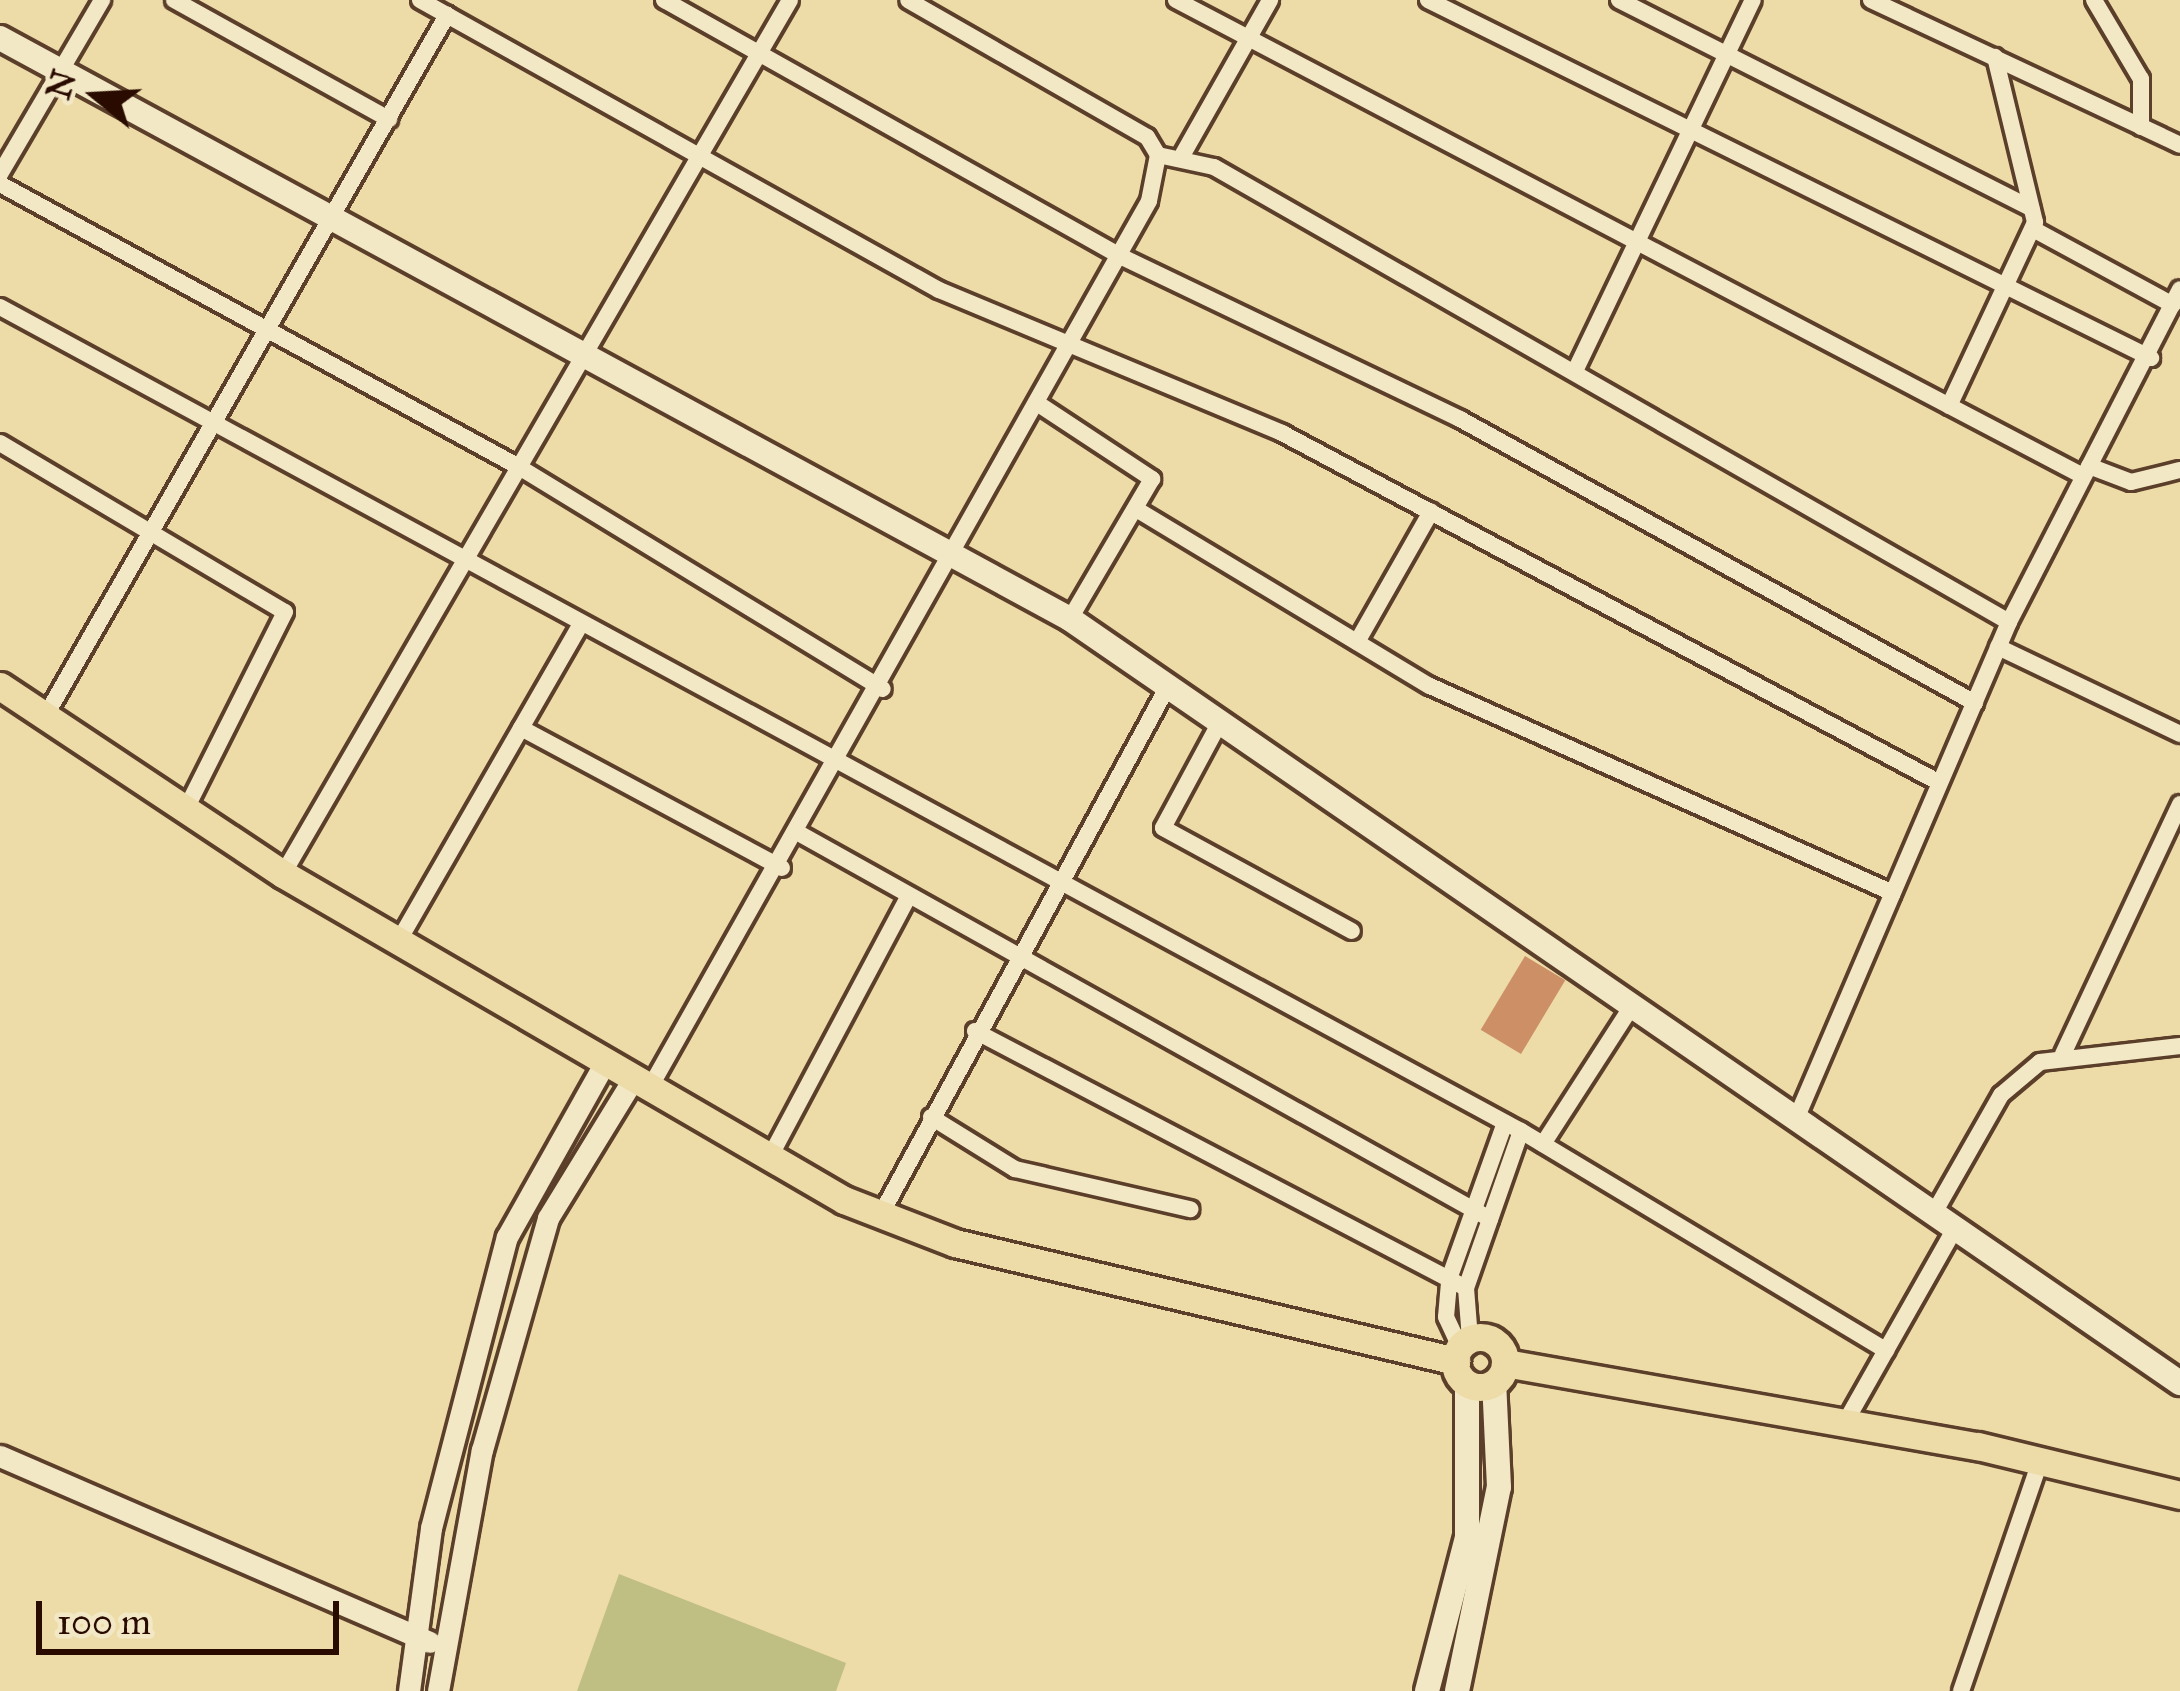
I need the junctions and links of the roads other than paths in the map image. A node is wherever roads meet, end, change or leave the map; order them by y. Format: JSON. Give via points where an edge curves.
{"nodes":[{"id":1,"x":102,"y":0,"type":"edge"},
{"id":2,"x":174,"y":0,"type":"edge"},
{"id":3,"x":664,"y":0,"type":"edge"},
{"id":4,"x":790,"y":0,"type":"edge"},
{"id":5,"x":908,"y":0,"type":"edge"},
{"id":6,"x":1176,"y":0,"type":"edge"},
{"id":7,"x":1270,"y":0,"type":"edge"},
{"id":8,"x":1428,"y":0,"type":"edge"},
{"id":9,"x":1618,"y":0,"type":"edge"},
{"id":10,"x":1754,"y":0,"type":"edge"},
{"id":11,"x":1871,"y":0,"type":"edge"},
{"id":12,"x":2094,"y":0,"type":"edge"},
{"id":13,"x":425,"y":1,"type":"edge"},
{"id":14,"x":447,"y":15,"type":"junction"},
{"id":15,"x":0,"y":38,"type":"edge"},
{"id":16,"x":1248,"y":39,"type":"junction"},
{"id":17,"x":759,"y":53,"type":"junction"},
{"id":18,"x":1728,"y":54,"type":"junction"},
{"id":19,"x":1995,"y":57,"type":"junction"},
{"id":20,"x":60,"y":68,"type":"junction"},
{"id":21,"x":389,"y":119,"type":"junction"},
{"id":22,"x":2141,"y":127,"type":"junction"},
{"id":23,"x":1688,"y":137,"type":"junction"},
{"id":24,"x":2180,"y":145,"type":"edge"},
{"id":25,"x":703,"y":150,"type":"junction"},
{"id":26,"x":1183,"y":154,"type":"junction"},
{"id":27,"x":1158,"y":155,"type":"junction"},
{"id":28,"x":0,"y":174,"type":"edge"},
{"id":29,"x":0,"y":184,"type":"edge"},
{"id":30,"x":2031,"y":208,"type":"junction"},
{"id":31,"x":333,"y":219,"type":"junction"},
{"id":32,"x":2033,"y":229,"type":"junction"},
{"id":33,"x":1636,"y":244,"type":"junction"},
{"id":34,"x":1122,"y":256,"type":"junction"},
{"id":35,"x":2006,"y":289,"type":"junction"},
{"id":36,"x":2177,"y":297,"type":"edge"},
{"id":37,"x":0,"y":307,"type":"edge"},
{"id":38,"x":266,"y":329,"type":"junction"},
{"id":39,"x":1079,"y":342,"type":"junction"},
{"id":40,"x":2150,"y":358,"type":"junction"},
{"id":41,"x":580,"y":362,"type":"junction"},
{"id":42,"x":1575,"y":371,"type":"junction"},
{"id":43,"x":1949,"y":406,"type":"junction"},
{"id":44,"x":1042,"y":407,"type":"junction"},
{"id":45,"x":211,"y":422,"type":"junction"},
{"id":46,"x":0,"y":443,"type":"edge"},
{"id":47,"x":519,"y":467,"type":"junction"},
{"id":48,"x":2180,"y":470,"type":"edge"},
{"id":49,"x":2086,"y":471,"type":"junction"},
{"id":50,"x":1141,"y":512,"type":"junction"},
{"id":51,"x":1432,"y":512,"type":"junction"},
{"id":52,"x":151,"y":527,"type":"junction"},
{"id":53,"x":956,"y":560,"type":"junction"},
{"id":54,"x":464,"y":562,"type":"junction"},
{"id":55,"x":1070,"y":620,"type":"junction"},
{"id":56,"x":2009,"y":622,"type":"junction"},
{"id":57,"x":580,"y":625,"type":"junction"},
{"id":58,"x":1357,"y":643,"type":"junction"},
{"id":59,"x":1998,"y":647,"type":"junction"},
{"id":60,"x":0,"y":686,"type":"edge"},
{"id":61,"x":1168,"y":686,"type":"junction"},
{"id":62,"x":882,"y":689,"type":"junction"},
{"id":63,"x":1975,"y":703,"type":"junction"},
{"id":64,"x":46,"y":715,"type":"junction"},
{"id":65,"x":1220,"y":722,"type":"junction"},
{"id":66,"x":521,"y":728,"type":"junction"},
{"id":67,"x":2180,"y":734,"type":"edge"},
{"id":68,"x":839,"y":767,"type":"junction"},
{"id":69,"x":1940,"y":783,"type":"junction"},
{"id":70,"x":2180,"y":804,"type":"edge"},
{"id":71,"x":186,"y":809,"type":"junction"},
{"id":72,"x":802,"y":835,"type":"junction"},
{"id":73,"x":782,"y":868,"type":"junction"},
{"id":74,"x":283,"y":874,"type":"junction"},
{"id":75,"x":1051,"y":885,"type":"junction"},
{"id":76,"x":1893,"y":893,"type":"junction"},
{"id":77,"x":909,"y":896,"type":"junction"},
{"id":78,"x":1352,"y":931,"type":"dead end"},
{"id":79,"x":398,"y":942,"type":"junction"},
{"id":80,"x":1014,"y":955,"type":"junction"},
{"id":81,"x":1632,"y":1006,"type":"junction"},
{"id":82,"x":975,"y":1031,"type":"junction"},
{"id":83,"x":2180,"y":1046,"type":"edge"},
{"id":84,"x":2063,"y":1054,"type":"junction"},
{"id":85,"x":604,"y":1064,"type":"junction"},
{"id":86,"x":640,"y":1086,"type":"junction"},
{"id":87,"x":931,"y":1117,"type":"junction"},
{"id":88,"x":1796,"y":1119,"type":"junction"},
{"id":89,"x":1513,"y":1127,"type":"junction"},
{"id":90,"x":1543,"y":1144,"type":"junction"},
{"id":91,"x":771,"y":1155,"type":"junction"},
{"id":92,"x":1190,"y":1209,"type":"dead end"},
{"id":93,"x":1471,"y":1211,"type":"junction"},
{"id":94,"x":880,"y":1216,"type":"junction"},
{"id":95,"x":1490,"y":1220,"type":"junction"},
{"id":96,"x":1944,"y":1221,"type":"junction"},
{"id":97,"x":1457,"y":1283,"type":"junction"},
{"id":98,"x":1886,"y":1350,"type":"junction"},
{"id":99,"x":1475,"y":1363,"type":"junction"},
{"id":100,"x":2180,"y":1383,"type":"edge"},
{"id":101,"x":1846,"y":1421,"type":"junction"},
{"id":102,"x":0,"y":1456,"type":"edge"},
{"id":103,"x":2041,"y":1460,"type":"junction"},
{"id":104,"x":2180,"y":1495,"type":"edge"},
{"id":105,"x":418,"y":1637,"type":"junction"},
{"id":106,"x":447,"y":1651,"type":"junction"},
{"id":107,"x":409,"y":1691,"type":"edge"},
{"id":108,"x":438,"y":1691,"type":"edge"},
{"id":109,"x":1427,"y":1691,"type":"edge"},
{"id":110,"x":1457,"y":1691,"type":"edge"},
{"id":111,"x":1960,"y":1691,"type":"edge"}],
"edges":[{"from":1,"to":20,"type":"street"},
{"from":2,"to":21,"type":"street"},
{"from":3,"to":17,"type":"street"},
{"from":4,"to":17,"type":"street"},
{"from":5,"to":27,"type":"street","via":[[1132,126]]},
{"from":6,"to":16,"type":"street"},
{"from":7,"to":16,"type":"street"},
{"from":8,"to":23,"type":"street"},
{"from":9,"to":18,"type":"street"},
{"from":10,"to":18,"type":"street"},
{"from":11,"to":19,"type":"street"},
{"from":12,"to":22,"type":"street","via":[[2141,79]]},
{"from":13,"to":14,"type":"street"},
{"from":14,"to":21,"type":"street"},
{"from":14,"to":25,"type":"street"},
{"from":15,"to":20,"type":"main road"},
{"from":16,"to":26,"type":"street"},
{"from":16,"to":33,"type":"street"},
{"from":17,"to":25,"type":"street"},
{"from":17,"to":34,"type":"street"},
{"from":18,"to":23,"type":"street"},
{"from":18,"to":30,"type":"street"},
{"from":19,"to":22,"type":"street"},
{"from":19,"to":30,"type":"street"},
{"from":20,"to":28,"type":"street"},
{"from":20,"to":31,"type":"main road"},
{"from":21,"to":31,"type":"street"},
{"from":22,"to":24,"type":"street"},
{"from":23,"to":33,"type":"street"},
{"from":23,"to":35,"type":"street"},
{"from":25,"to":39,"type":"street","via":[[938,290]]},
{"from":25,"to":41,"type":"street"},
{"from":26,"to":27,"type":"street"},
{"from":26,"to":42,"type":"street"},
{"from":27,"to":34,"type":"street"},
{"from":29,"to":38,"type":"street"},
{"from":30,"to":32,"type":"street"},
{"from":31,"to":38,"type":"street"},
{"from":31,"to":41,"type":"main road","via":[[580,353]]},
{"from":32,"to":35,"type":"street"},
{"from":32,"to":36,"type":"street"},
{"from":33,"to":42,"type":"street"},
{"from":33,"to":43,"type":"street"},
{"from":34,"to":39,"type":"street"},
{"from":34,"to":63,"type":"street","via":[[1460,419]]},
{"from":35,"to":40,"type":"street"},
{"from":35,"to":43,"type":"street"},
{"from":36,"to":40,"type":"street"},
{"from":37,"to":45,"type":"street"},
{"from":38,"to":45,"type":"street"},
{"from":38,"to":47,"type":"street"},
{"from":39,"to":44,"type":"street"},
{"from":39,"to":51,"type":"street"},
{"from":40,"to":49,"type":"street"},
{"from":41,"to":47,"type":"street"},
{"from":41,"to":53,"type":"main road"},
{"from":42,"to":56,"type":"street"},
{"from":43,"to":49,"type":"street"},
{"from":44,"to":50,"type":"street","via":[[1144,466],[1152,492]]},
{"from":44,"to":53,"type":"street"},
{"from":45,"to":52,"type":"street"},
{"from":45,"to":54,"type":"street"},
{"from":46,"to":52,"type":"street"},
{"from":47,"to":54,"type":"street"},
{"from":47,"to":62,"type":"street"},
{"from":48,"to":49,"type":"street","via":[[2131,482]]},
{"from":49,"to":56,"type":"street"},
{"from":50,"to":55,"type":"street"},
{"from":50,"to":58,"type":"street"},
{"from":51,"to":58,"type":"street"},
{"from":51,"to":69,"type":"street"},
{"from":52,"to":64,"type":"street"},
{"from":52,"to":71,"type":"street","via":[[286,612]]},
{"from":53,"to":55,"type":"main road"},
{"from":53,"to":62,"type":"street"},
{"from":54,"to":57,"type":"street"},
{"from":54,"to":74,"type":"street"},
{"from":55,"to":61,"type":"main road"},
{"from":56,"to":59,"type":"street"},
{"from":57,"to":66,"type":"street"},
{"from":57,"to":68,"type":"street"},
{"from":58,"to":76,"type":"street","via":[[1562,751]]},
{"from":59,"to":63,"type":"street"},
{"from":59,"to":67,"type":"street"},
{"from":60,"to":64,"type":"main road"},
{"from":61,"to":65,"type":"main road"},
{"from":61,"to":75,"type":"street"},
{"from":62,"to":68,"type":"street"},
{"from":63,"to":69,"type":"street"},
{"from":64,"to":71,"type":"main road"},
{"from":65,"to":78,"type":"street","via":[[1158,820]]},
{"from":65,"to":81,"type":"main road"},
{"from":66,"to":73,"type":"street"},
{"from":66,"to":79,"type":"street"},
{"from":68,"to":72,"type":"street"},
{"from":68,"to":75,"type":"street"},
{"from":69,"to":76,"type":"street"},
{"from":70,"to":84,"type":"street"},
{"from":71,"to":74,"type":"main road"},
{"from":72,"to":73,"type":"street"},
{"from":72,"to":77,"type":"street"},
{"from":73,"to":86,"type":"street"},
{"from":74,"to":79,"type":"main road"},
{"from":75,"to":80,"type":"street"},
{"from":75,"to":89,"type":"street"},
{"from":76,"to":88,"type":"street"},
{"from":77,"to":80,"type":"street"},
{"from":77,"to":91,"type":"street"},
{"from":79,"to":85,"type":"main road"},
{"from":80,"to":82,"type":"street"},
{"from":80,"to":93,"type":"street"},
{"from":81,"to":88,"type":"main road"},
{"from":81,"to":90,"type":"street"},
{"from":82,"to":87,"type":"street"},
{"from":82,"to":97,"type":"street"},
{"from":83,"to":84,"type":"street"},
{"from":84,"to":96,"type":"street","via":[[2000,1095]]},
{"from":85,"to":86,"type":"main road"},
{"from":85,"to":105,"type":"street","via":[[507,1237],[431,1528]]},
{"from":86,"to":91,"type":"main road"},
{"from":86,"to":106,"type":"street","via":[[548,1218],[482,1450]]},
{"from":87,"to":92,"type":"street","via":[[1016,1169]]},
{"from":87,"to":94,"type":"street"},
{"from":88,"to":96,"type":"main road"},
{"from":89,"to":90,"type":"street"},
{"from":89,"to":93,"type":"street"},
{"from":89,"to":95,"type":"street"},
{"from":90,"to":98,"type":"street"},
{"from":91,"to":94,"type":"main road"},
{"from":93,"to":95,"type":"street"},
{"from":93,"to":97,"type":"street"},
{"from":94,"to":99,"type":"main road"},
{"from":95,"to":97,"type":"street"},
{"from":96,"to":98,"type":"street"},
{"from":96,"to":100,"type":"main road"},
{"from":97,"to":99,"type":"street"},
{"from":98,"to":101,"type":"street"},
{"from":99,"to":101,"type":"main road"},
{"from":99,"to":109,"type":"main road","via":[[1467,1537]]},
{"from":99,"to":110,"type":"main road","via":[[1499,1487]]},
{"from":101,"to":103,"type":"main road"},
{"from":102,"to":105,"type":"street"},
{"from":103,"to":104,"type":"main road"},
{"from":103,"to":111,"type":"street"},
{"from":105,"to":106,"type":"street"},
{"from":105,"to":107,"type":"street"},
{"from":106,"to":108,"type":"street"}]}
